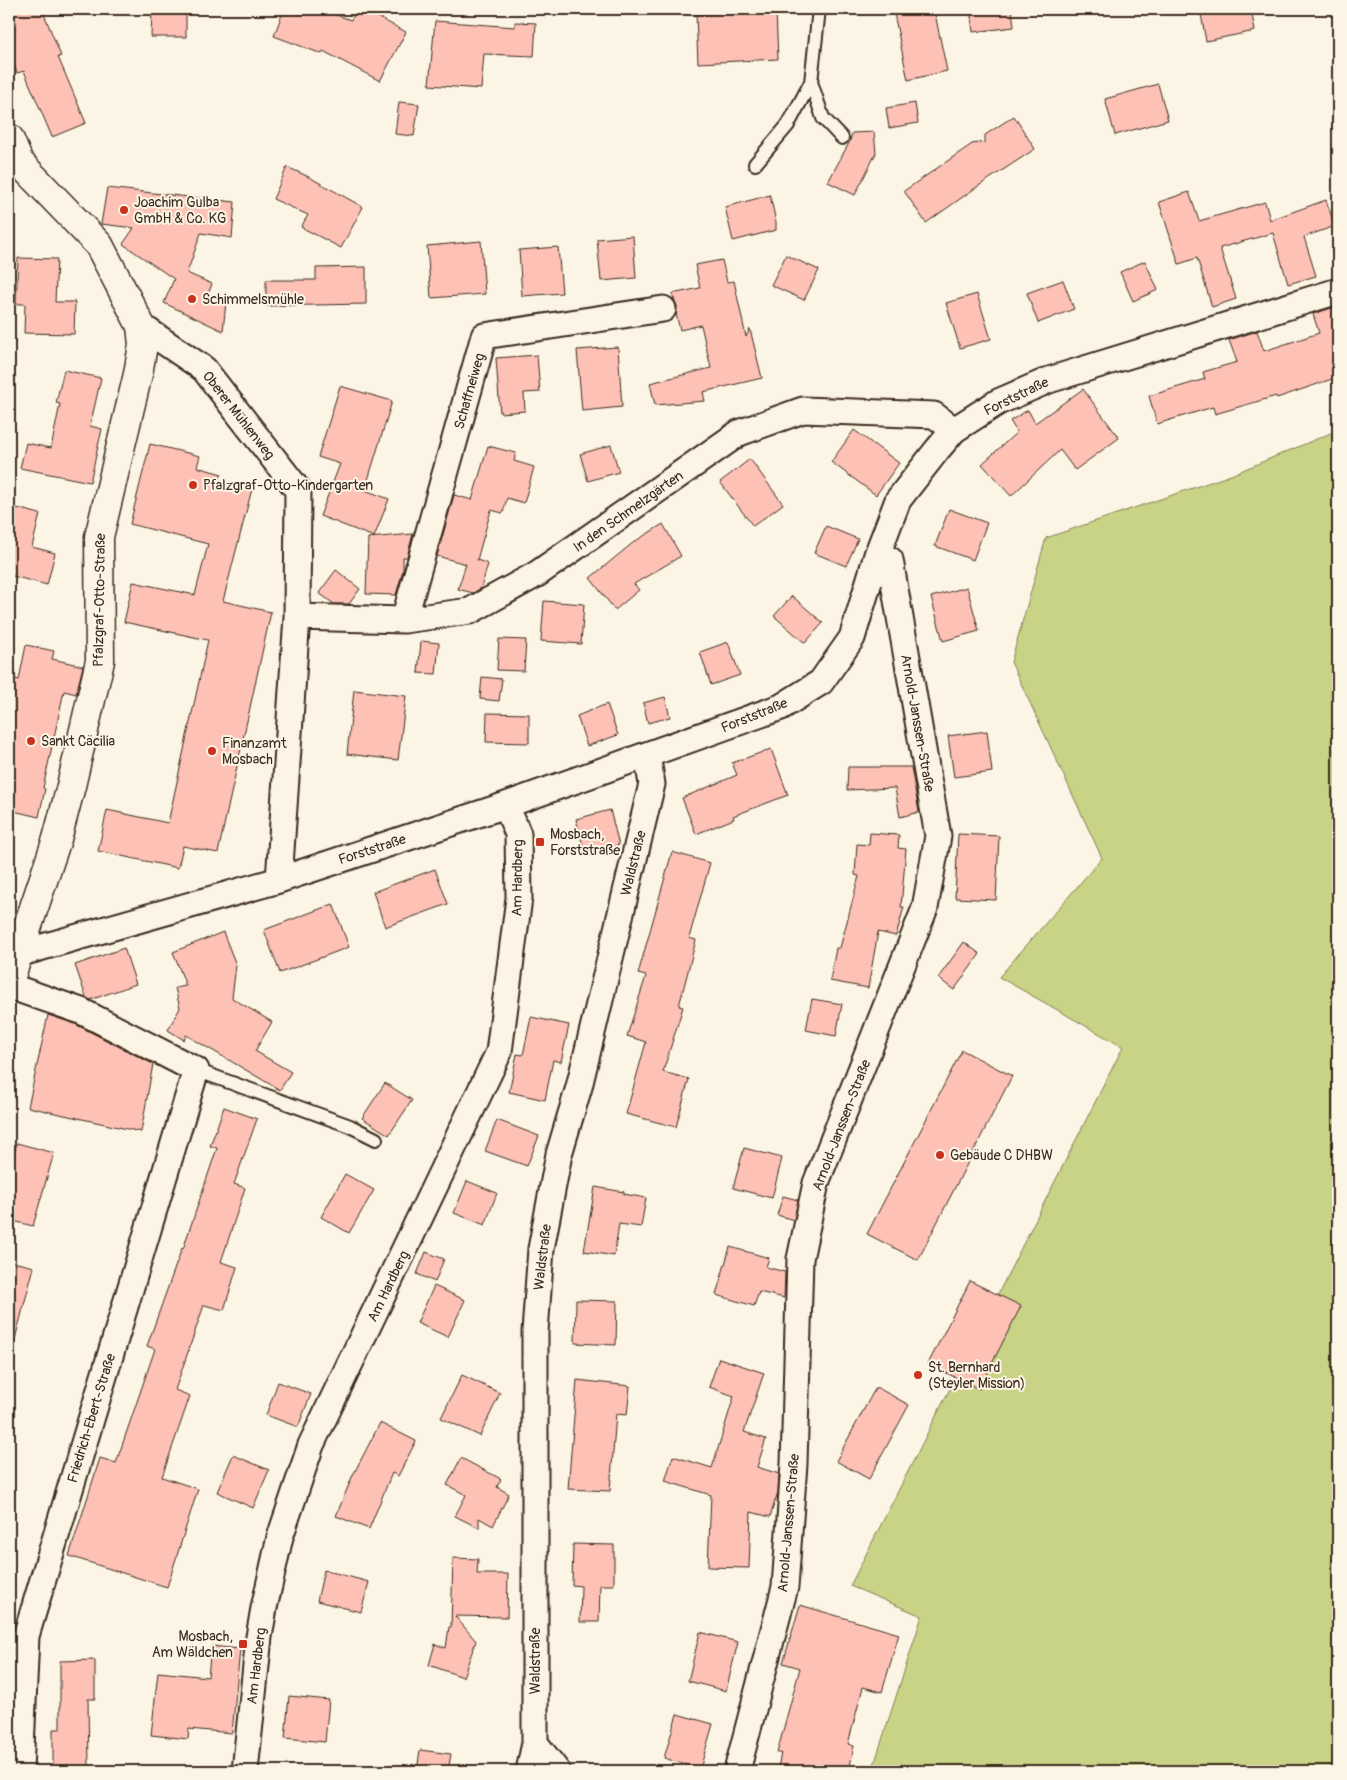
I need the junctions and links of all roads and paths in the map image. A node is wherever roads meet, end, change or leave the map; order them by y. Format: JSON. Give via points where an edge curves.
{"nodes":[{"id":1,"x":819,"y":9,"type":"edge"},
{"id":2,"x":811,"y":82,"type":"junction"},
{"id":3,"x":842,"y":138,"type":"dead end"},
{"id":4,"x":12,"y":155,"type":"edge"},
{"id":5,"x":754,"y":164,"type":"dead end"},
{"id":6,"x":1338,"y":290,"type":"edge"},
{"id":7,"x":663,"y":309,"type":"dead end"},
{"id":8,"x":141,"y":326,"type":"junction"},
{"id":9,"x":954,"y":430,"type":"junction"},
{"id":10,"x":877,"y":555,"type":"junction"},
{"id":11,"x":297,"y":617,"type":"junction"},
{"id":12,"x":404,"y":620,"type":"junction"},
{"id":13,"x":646,"y":755,"type":"junction"},
{"id":14,"x":506,"y":805,"type":"junction"},
{"id":15,"x":279,"y":880,"type":"junction"},
{"id":16,"x":18,"y":954,"type":"junction"},
{"id":17,"x":9,"y":982,"type":"edge"},
{"id":18,"x":9,"y":986,"type":"edge"},
{"id":19,"x":196,"y":1070,"type":"junction"},
{"id":20,"x":376,"y":1139,"type":"dead end"},
{"id":21,"x":535,"y":1743,"type":"junction"},
{"id":22,"x":20,"y":1771,"type":"edge"},
{"id":23,"x":245,"y":1771,"type":"edge"},
{"id":24,"x":529,"y":1771,"type":"edge"},
{"id":25,"x":557,"y":1771,"type":"edge"},
{"id":26,"x":737,"y":1771,"type":"edge"}],
"edges":[{"from":1,"to":2,"type":"lane"},
{"from":2,"to":3,"type":"lane","via":[[822,118]]},
{"from":2,"to":5,"type":"lane","via":[[788,125]]},
{"from":4,"to":8,"type":"street","name":"Oberer Mühlenweg","via":[[98,245]]},
{"from":6,"to":9,"type":"street","name":"Forststraße","via":[[1050,380],[998,402]]},
{"from":7,"to":12,"type":"street","name":"Schaffneiweg","via":[[484,336]]},
{"from":8,"to":11,"type":"street","name":"Oberer Mühlenweg","via":[[204,369],[298,490]]},
{"from":8,"to":16,"type":"street","name":"Pfalzgraf-Otto-Straße","via":[[141,359],[98,537],[100,661],[57,839]]},
{"from":9,"to":10,"type":"street","name":"Forststraße","via":[[898,500]]},
{"from":9,"to":12,"type":"street","name":"In den Schmelzgärten","via":[[934,415],[803,410],[739,433],[537,574],[470,611]]},
{"from":10,"to":13,"type":"street","name":"Forststraße","via":[[852,638],[821,682],[781,707]]},
{"from":10,"to":26,"type":"street","name":"Arnold-Janssen-Straße","via":[[890,560],[938,836],[925,908],[816,1183],[800,1259],[794,1464],[785,1587]]},
{"from":11,"to":12,"type":"street","name":"In den Schmelzgärten"},
{"from":11,"to":15,"type":"street","name":"Oberer Mühlenweg"},
{"from":13,"to":14,"type":"street","name":"Forststraße"},
{"from":13,"to":21,"type":"street","name":"Waldstraße","via":[[652,784],[581,1077],[559,1154],[541,1249],[535,1332]]},
{"from":14,"to":15,"type":"street","name":"Forststraße"},
{"from":14,"to":23,"type":"street","name":"Am Hardberg","via":[[518,834],[519,898],[499,1052],[308,1454],[280,1536],[264,1608]]},
{"from":15,"to":16,"type":"street","name":"Forststraße"},
{"from":16,"to":17,"type":"street","name":"Pfalzgraf-Otto-Straße"},
{"from":18,"to":19,"type":"street","via":[[81,1011]]},
{"from":19,"to":20,"type":"lane","via":[[350,1126]]},
{"from":19,"to":22,"type":"street","name":"Friedrich-Ebert-Straße","via":[[26,1636]]},
{"from":21,"to":24,"type":"street","name":"Waldstraße"},
{"from":21,"to":25,"type":"street"}]}
